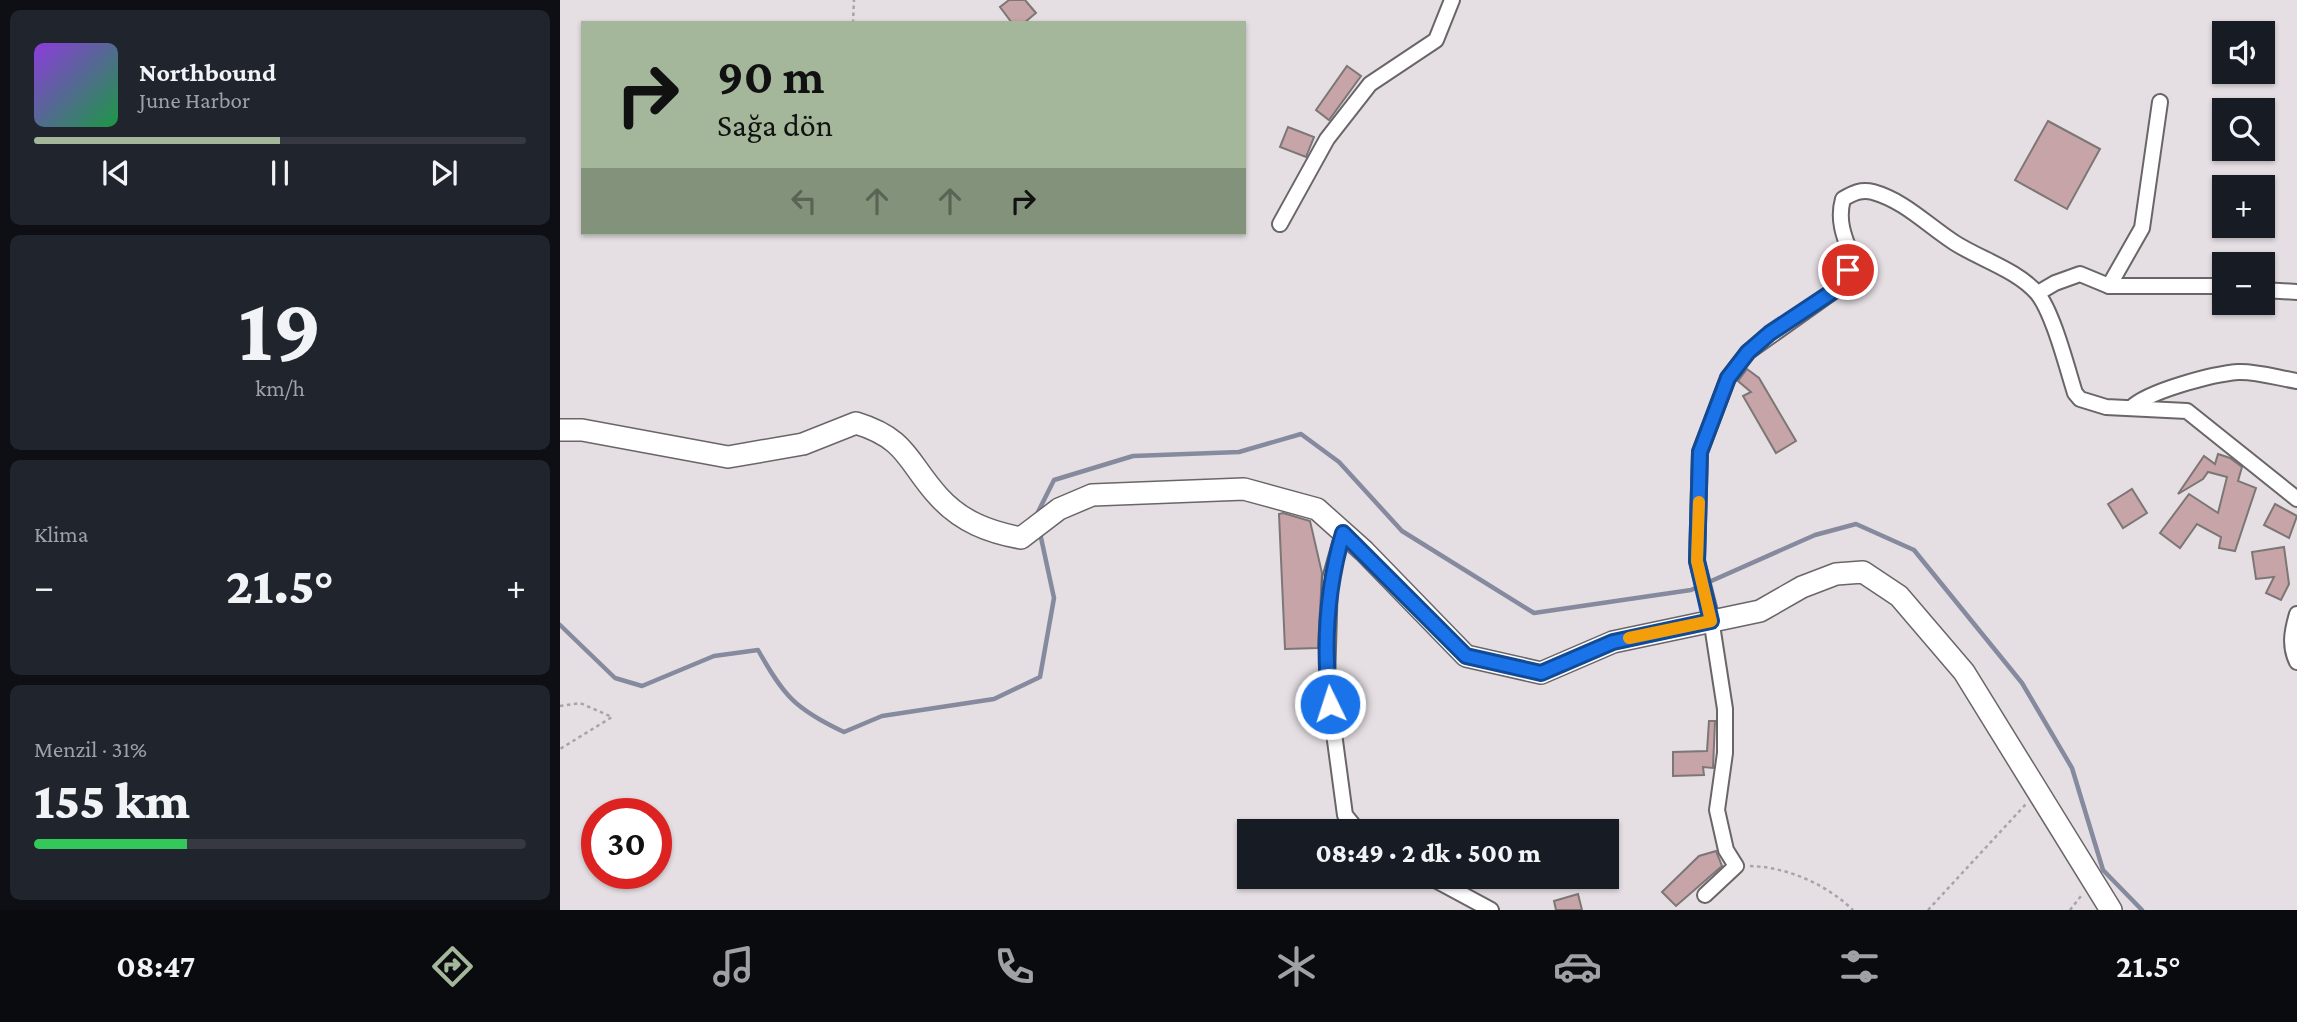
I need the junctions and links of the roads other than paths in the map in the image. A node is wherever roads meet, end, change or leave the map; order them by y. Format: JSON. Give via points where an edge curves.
{"nodes":[{"id":1,"x":1452,"y":0,"type":"edge"},
{"id":2,"x":2160,"y":102,"type":"dead end"},
{"id":3,"x":1280,"y":225,"type":"dead end"},
{"id":4,"x":2109,"y":286,"type":"junction"},
{"id":5,"x":2212,"y":286,"type":"edge"},
{"id":6,"x":2275,"y":291,"type":"edge"},
{"id":7,"x":2297,"y":292,"type":"edge"},
{"id":8,"x":2038,"y":293,"type":"junction"},
{"id":9,"x":2297,"y":381,"type":"edge"},
{"id":10,"x":2131,"y":408,"type":"junction"},
{"id":11,"x":560,"y":430,"type":"edge"},
{"id":12,"x":2297,"y":499,"type":"edge"},
{"id":13,"x":1343,"y":533,"type":"junction"},
{"id":14,"x":2297,"y":614,"type":"edge"},
{"id":15,"x":1710,"y":617,"type":"junction"},
{"id":16,"x":2297,"y":662,"type":"edge"},
{"id":17,"x":1348,"y":819,"type":"edge"},
{"id":18,"x":1452,"y":889,"type":"edge"},
{"id":19,"x":1704,"y":895,"type":"dead end"},
{"id":20,"x":1491,"y":910,"type":"edge"},
{"id":21,"x":2111,"y":910,"type":"edge"}],
"edges":[{"from":1,"to":3,"type":"street","via":[[1436,40],[1370,84],[1327,139]]},
{"from":2,"to":4,"type":"street","via":[[2142,228]]},
{"from":4,"to":5,"type":"street"},
{"from":4,"to":8,"type":"street","via":[[2080,274]]},
{"from":6,"to":7,"type":"street"},
{"from":8,"to":10,"type":"street","via":[[2080,400]]},
{"from":8,"to":15,"type":"street","via":[[1954,243],[1901,203],[1871,191],[1856,191],[1843,199],[1839,212],[1853,257],[1844,284],[1748,352],[1728,378],[1700,452],[1697,561]]},
{"from":9,"to":10,"type":"street","via":[[2238,372],[2169,387],[2141,397]]},
{"from":10,"to":12,"type":"street","via":[[2187,411]]},
{"from":11,"to":13,"type":"street","via":[[729,457],[803,444],[856,422],[892,438],[940,498],[970,523],[988,532],[1021,538],[1059,509],[1092,495],[1244,489],[1317,509]]},
{"from":13,"to":15,"type":"street","via":[[1466,656],[1541,673],[1613,642]]},
{"from":13,"to":17,"type":"street","via":[[1330,579],[1327,681]]},
{"from":14,"to":16,"type":"street","via":[[2292,636]]},
{"from":15,"to":19,"type":"street","via":[[1725,709],[1717,810],[1726,850],[1736,866]]},
{"from":15,"to":21,"type":"street","via":[[1759,611],[1836,574],[1863,572],[1899,596],[1964,672]]},
{"from":18,"to":20,"type":"street"}]}
